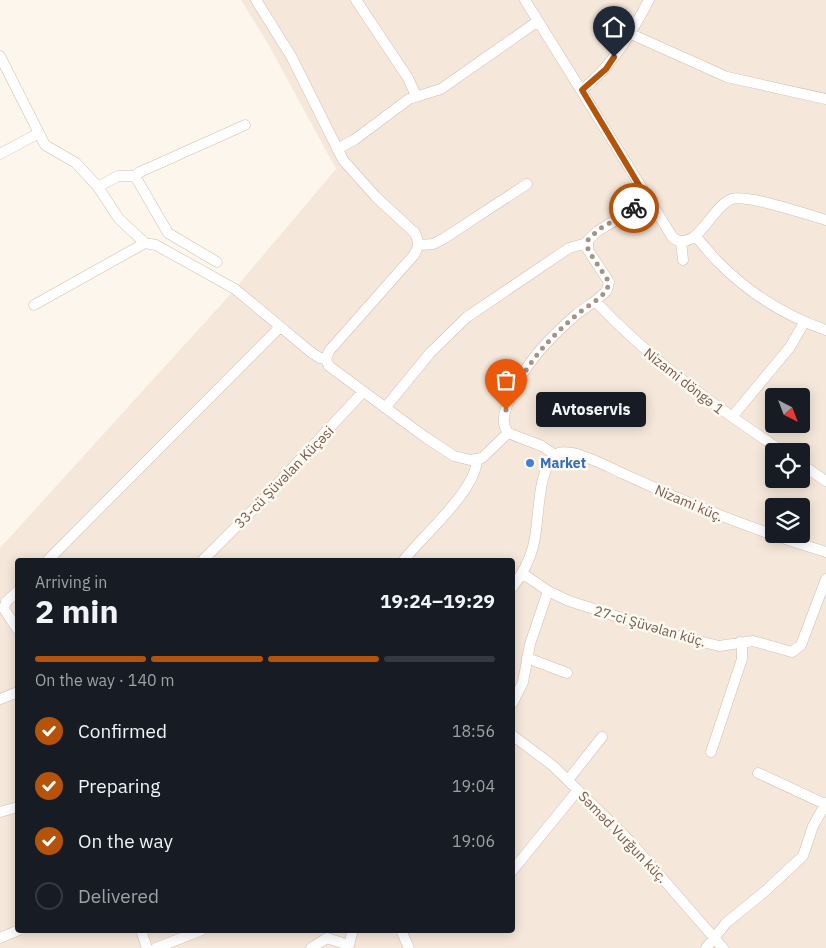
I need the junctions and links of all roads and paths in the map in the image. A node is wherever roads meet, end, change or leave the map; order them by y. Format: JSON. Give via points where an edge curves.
{"nodes":[{"id":1,"x":256,"y":0,"type":"edge"},
{"id":2,"x":356,"y":0,"type":"edge"},
{"id":3,"x":649,"y":0,"type":"edge"},
{"id":4,"x":529,"y":2,"type":"edge"},
{"id":5,"x":615,"y":17,"type":"dead end"},
{"id":6,"x":538,"y":21,"type":"junction"},
{"id":7,"x":631,"y":34,"type":"junction"},
{"id":8,"x":0,"y":56,"type":"edge"},
{"id":9,"x":582,"y":90,"type":"junction"},
{"id":10,"x":416,"y":96,"type":"junction"},
{"id":11,"x":826,"y":99,"type":"edge"},
{"id":12,"x":245,"y":125,"type":"dead end"},
{"id":13,"x":39,"y":134,"type":"junction"},
{"id":14,"x":337,"y":149,"type":"junction"},
{"id":15,"x":0,"y":154,"type":"edge"},
{"id":16,"x":135,"y":176,"type":"junction"},
{"id":17,"x":528,"y":184,"type":"dead end"},
{"id":18,"x":98,"y":188,"type":"junction"},
{"id":19,"x":648,"y":200,"type":"junction"},
{"id":20,"x":826,"y":220,"type":"edge"},
{"id":21,"x":695,"y":236,"type":"junction"},
{"id":22,"x":681,"y":242,"type":"junction"},
{"id":23,"x":145,"y":243,"type":"junction"},
{"id":24,"x":587,"y":243,"type":"junction"},
{"id":25,"x":419,"y":244,"type":"junction"},
{"id":26,"x":683,"y":260,"type":"dead end"},
{"id":27,"x":217,"y":262,"type":"dead end"},
{"id":28,"x":595,"y":301,"type":"junction"},
{"id":29,"x":34,"y":305,"type":"dead end"},
{"id":30,"x":804,"y":323,"type":"junction"},
{"id":31,"x":280,"y":327,"type":"junction"},
{"id":32,"x":826,"y":330,"type":"edge"},
{"id":33,"x":326,"y":359,"type":"junction"},
{"id":34,"x":363,"y":392,"type":"junction"},
{"id":35,"x":385,"y":408,"type":"junction"},
{"id":36,"x":732,"y":417,"type":"junction"},
{"id":37,"x":508,"y":433,"type":"junction"},
{"id":38,"x":770,"y":443,"type":"edge"},
{"id":39,"x":555,"y":454,"type":"junction"},
{"id":40,"x":477,"y":460,"type":"junction"},
{"id":41,"x":810,"y":470,"type":"edge"},
{"id":42,"x":826,"y":481,"type":"edge"},
{"id":43,"x":826,"y":552,"type":"edge"},
{"id":44,"x":50,"y":558,"type":"edge"},
{"id":45,"x":207,"y":558,"type":"edge"},
{"id":46,"x":406,"y":558,"type":"edge"},
{"id":47,"x":522,"y":573,"type":"junction"},
{"id":48,"x":826,"y":579,"type":"edge"},
{"id":49,"x":515,"y":584,"type":"edge"},
{"id":50,"x":548,"y":591,"type":"junction"},
{"id":51,"x":15,"y":594,"type":"edge"},
{"id":52,"x":15,"y":626,"type":"edge"},
{"id":53,"x":740,"y":642,"type":"junction"},
{"id":54,"x":527,"y":658,"type":"junction"},
{"id":55,"x":567,"y":673,"type":"dead end"},
{"id":56,"x":15,"y":693,"type":"edge"},
{"id":57,"x":515,"y":698,"type":"edge"},
{"id":58,"x":0,"y":699,"type":"edge"},
{"id":59,"x":515,"y":737,"type":"edge"},
{"id":60,"x":602,"y":737,"type":"dead end"},
{"id":61,"x":711,"y":752,"type":"dead end"},
{"id":62,"x":758,"y":773,"type":"dead end"},
{"id":63,"x":568,"y":780,"type":"junction"},
{"id":64,"x":578,"y":790,"type":"junction"},
{"id":65,"x":826,"y":804,"type":"edge"},
{"id":66,"x":15,"y":808,"type":"edge"},
{"id":67,"x":0,"y":812,"type":"edge"},
{"id":68,"x":515,"y":867,"type":"edge"},
{"id":69,"x":15,"y":932,"type":"edge"},
{"id":70,"x":142,"y":933,"type":"edge"},
{"id":71,"x":194,"y":933,"type":"edge"},
{"id":72,"x":352,"y":933,"type":"edge"},
{"id":73,"x":402,"y":933,"type":"edge"},
{"id":74,"x":326,"y":934,"type":"edge"},
{"id":75,"x":714,"y":936,"type":"junction"},
{"id":76,"x":0,"y":938,"type":"edge"},
{"id":77,"x":348,"y":947,"type":"edge"},
{"id":78,"x":147,"y":948,"type":"edge"},
{"id":79,"x":156,"y":948,"type":"edge"},
{"id":80,"x":311,"y":948,"type":"edge"},
{"id":81,"x":409,"y":948,"type":"edge"},
{"id":82,"x":706,"y":948,"type":"edge"},
{"id":83,"x":723,"y":948,"type":"edge"}],
"edges":[{"from":1,"to":14,"type":"street","via":[[291,56]]},
{"from":2,"to":10,"type":"street","via":[[408,78]]},
{"from":3,"to":7,"type":"street"},
{"from":4,"to":6,"type":"street"},
{"from":5,"to":7,"type":"street"},
{"from":6,"to":9,"type":"street"},
{"from":6,"to":10,"type":"street","via":[[433,94]]},
{"from":7,"to":9,"type":"street","via":[[606,69]]},
{"from":7,"to":11,"type":"street","via":[[727,78]]},
{"from":8,"to":13,"type":"street"},
{"from":9,"to":19,"type":"street"},
{"from":10,"to":14,"type":"street"},
{"from":12,"to":16,"type":"street"},
{"from":13,"to":15,"type":"street"},
{"from":13,"to":18,"type":"street","via":[[45,145],[76,163]]},
{"from":14,"to":25,"type":"street","via":[[358,178],[415,234]]},
{"from":16,"to":18,"type":"street","via":[[118,176]]},
{"from":16,"to":27,"type":"street","via":[[168,233]]},
{"from":17,"to":25,"type":"street","via":[[434,244]]},
{"from":18,"to":23,"type":"street","via":[[119,219]]},
{"from":19,"to":22,"type":"street","via":[[670,235]]},
{"from":19,"to":24,"type":"street","via":[[598,230]]},
{"from":20,"to":21,"type":"street","via":[[736,198],[723,205]]},
{"from":21,"to":22,"type":"street"},
{"from":21,"to":30,"type":"street","via":[[716,260],[751,290]]},
{"from":22,"to":26,"type":"street"},
{"from":23,"to":29,"type":"street"},
{"from":23,"to":31,"type":"street","via":[[168,250],[234,289]]},
{"from":24,"to":28,"type":"street","via":[[588,250],[609,282],[607,290]]},
{"from":24,"to":35,"type":"street","via":[[569,248],[467,317],[430,353]]},
{"from":25,"to":33,"type":"street","via":[[409,261],[332,347]]},
{"from":28,"to":36,"type":"street","name":"Nizami döngə 1","via":[[640,346]]},
{"from":28,"to":37,"type":"street","via":[[546,343],[522,373],[504,418]]},
{"from":30,"to":32,"type":"street"},
{"from":30,"to":36,"type":"street","via":[[790,347]]},
{"from":31,"to":33,"type":"street","via":[[312,353]]},
{"from":31,"to":44,"type":"street"},
{"from":33,"to":34,"type":"street","via":[[333,369]]},
{"from":34,"to":35,"type":"street"},
{"from":34,"to":45,"type":"street","name":"33-cü Şüvəlan Küçəsi"},
{"from":35,"to":40,"type":"street","via":[[454,456]]},
{"from":36,"to":38,"type":"street","name":"Nizami döngə 1"},
{"from":37,"to":39,"type":"street"},
{"from":37,"to":40,"type":"street","via":[[486,456]]},
{"from":39,"to":43,"type":"street","name":"Nizami küç.","via":[[564,451],[575,453],[731,521]]},
{"from":39,"to":47,"type":"street","via":[[544,476],[533,547]]},
{"from":40,"to":46,"type":"street","via":[[474,475],[453,505]]},
{"from":41,"to":42,"type":"street"},
{"from":47,"to":49,"type":"street"},
{"from":47,"to":50,"type":"street","name":"27-ci Şüvəlan küç."},
{"from":48,"to":53,"type":"street","name":"27-ci Şüvəlan küç.","via":[[798,650],[792,652],[753,641]]},
{"from":50,"to":53,"type":"street","name":"27-ci Şüvəlan küç.","via":[[671,634],[719,646]]},
{"from":50,"to":54,"type":"street","via":[[535,624]]},
{"from":51,"to":52,"type":"street","via":[[4,609]]},
{"from":53,"to":61,"type":"street","via":[[742,659]]},
{"from":54,"to":55,"type":"street"},
{"from":54,"to":57,"type":"street","via":[[523,682]]},
{"from":56,"to":58,"type":"street"},
{"from":59,"to":63,"type":"street","name":"Səməd Vurğun küç.","via":[[540,754]]},
{"from":60,"to":63,"type":"street"},
{"from":62,"to":65,"type":"street"},
{"from":63,"to":64,"type":"street","name":"Səməd Vurğun küç."},
{"from":64,"to":68,"type":"street"},
{"from":64,"to":75,"type":"street","name":"Səməd Vurğun küç.","via":[[637,848]]},
{"from":65,"to":75,"type":"street","via":[[798,862]]},
{"from":66,"to":67,"type":"street"},
{"from":69,"to":76,"type":"street"},
{"from":70,"to":78,"type":"street"},
{"from":71,"to":79,"type":"street"},
{"from":72,"to":77,"type":"street"},
{"from":73,"to":81,"type":"street"},
{"from":74,"to":77,"type":"street"},
{"from":74,"to":80,"type":"street"},
{"from":75,"to":82,"type":"street"},
{"from":75,"to":83,"type":"street","name":"Səməd Vurğun küç."}]}
